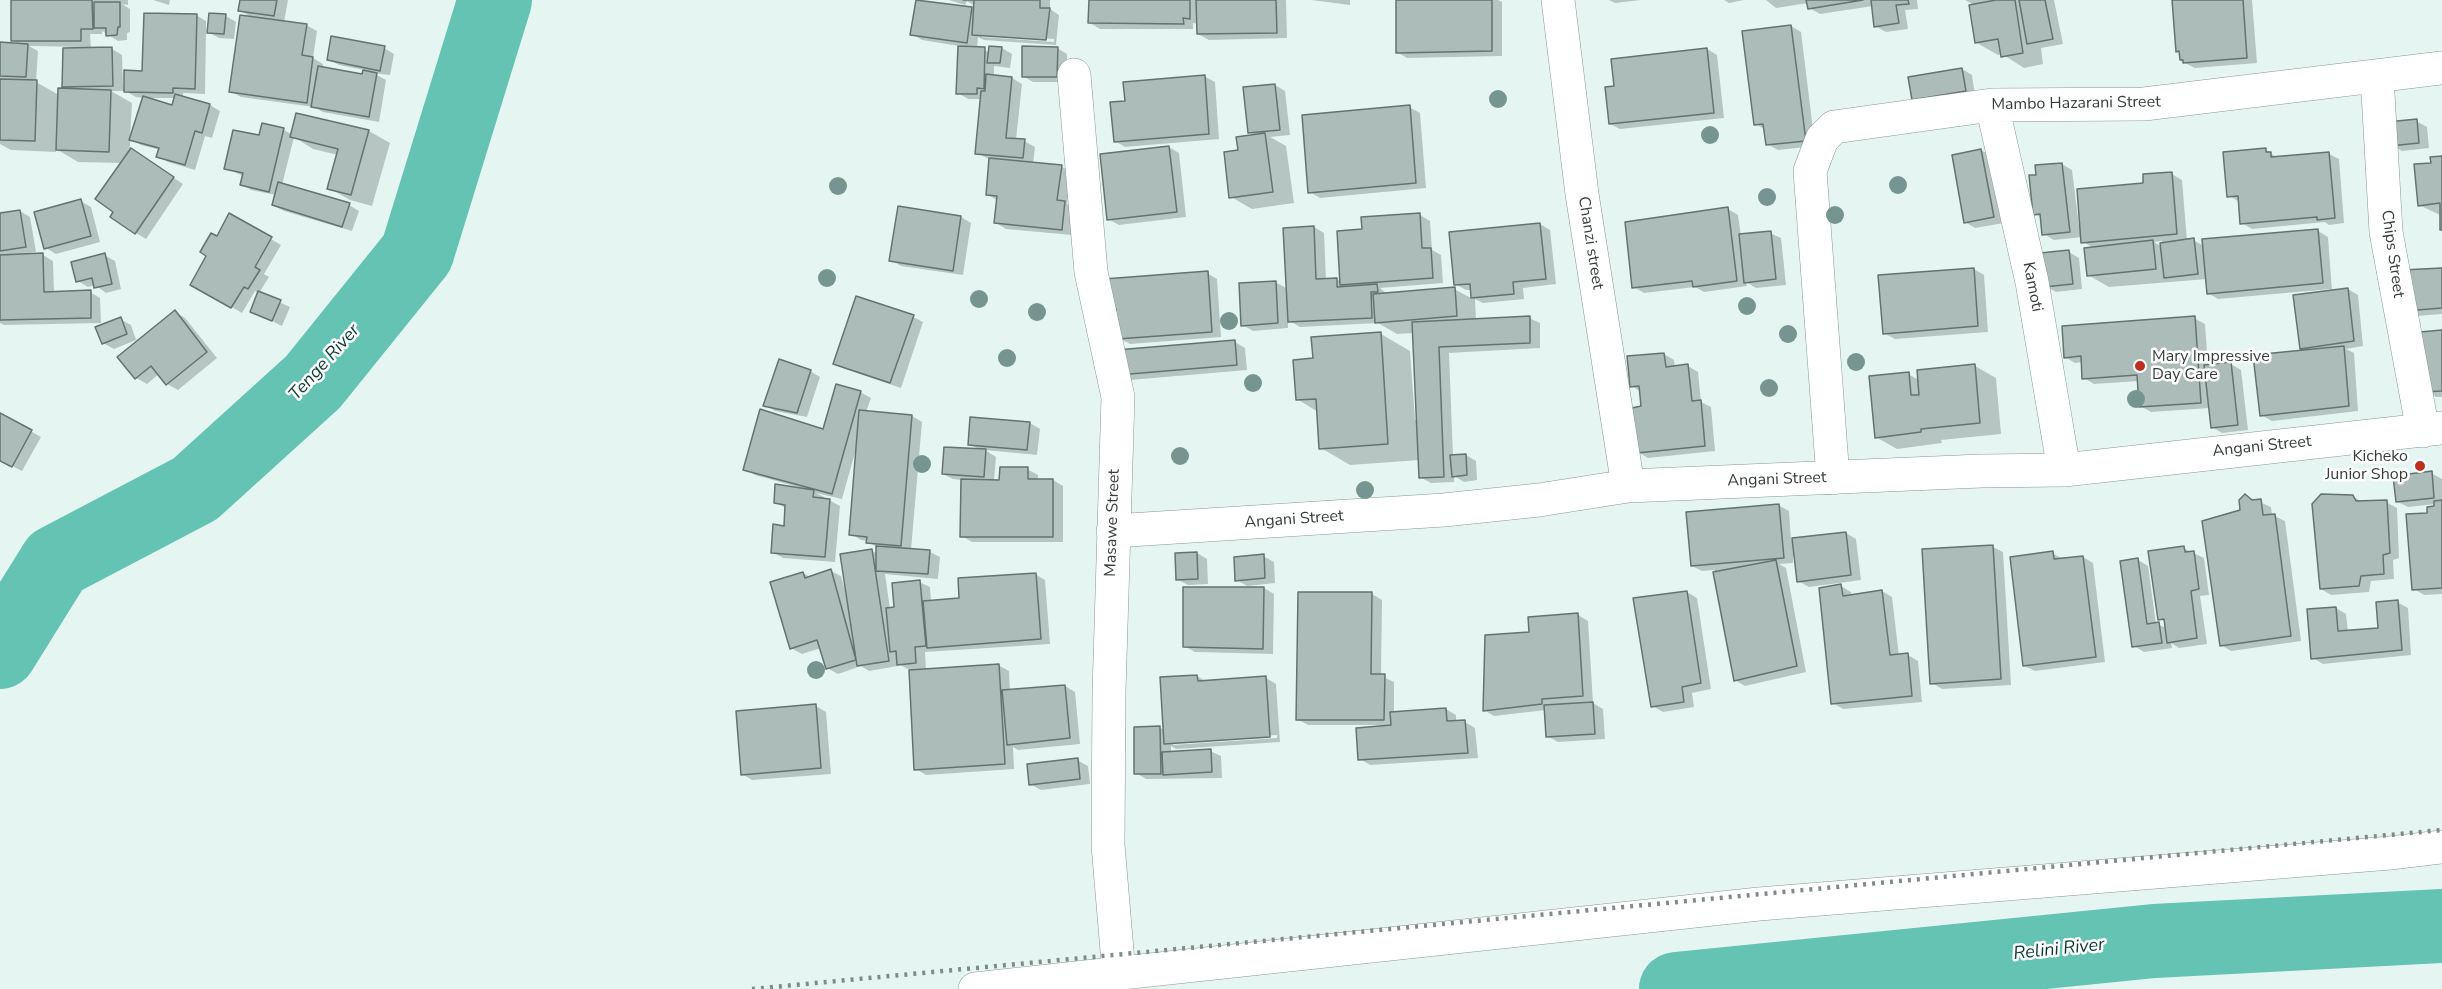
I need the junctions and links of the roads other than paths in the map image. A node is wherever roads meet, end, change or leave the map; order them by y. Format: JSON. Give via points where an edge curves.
{"nodes":[{"id":1,"x":1558,"y":0,"type":"edge"},
{"id":2,"x":2442,"y":68,"type":"edge"},
{"id":3,"x":1074,"y":75,"type":"dead end"},
{"id":4,"x":2377,"y":76,"type":"junction"},
{"id":5,"x":1992,"y":105,"type":"junction"},
{"id":6,"x":2432,"y":430,"type":"edge"},
{"id":7,"x":2064,"y":470,"type":"junction"},
{"id":8,"x":1833,"y":478,"type":"junction"},
{"id":9,"x":1628,"y":486,"type":"junction"},
{"id":10,"x":1113,"y":531,"type":"junction"},
{"id":11,"x":2442,"y":847,"type":"edge"},
{"id":12,"x":1119,"y":974,"type":"junction"},
{"id":13,"x":975,"y":989,"type":"edge"}],
"edges":[{"from":1,"to":9,"type":"street","name":"Chanzi street","via":[[1582,194]]},
{"from":2,"to":4,"type":"street","name":"Mambo Hazarani Street"},
{"from":3,"to":10,"type":"street","name":"Masawe Street","via":[[1091,272],[1118,397]]},
{"from":4,"to":5,"type":"street","name":"Mambo Hazarani Street","via":[[2144,104]]},
{"from":4,"to":6,"type":"street","name":"Chips Street","via":[[2386,232]]},
{"from":5,"to":7,"type":"street","name":"Kamoti","via":[[2032,282]]},
{"from":5,"to":8,"type":"street","name":"Mambo Hazarani Street","via":[[1834,127],[1822,139],[1810,171]]},
{"from":6,"to":7,"type":"street","name":"Angani Street"},
{"from":7,"to":8,"type":"street","name":"Angani Street"},
{"from":8,"to":9,"type":"street","name":"Angani Street"},
{"from":9,"to":10,"type":"street","name":"Angani Street","via":[[1444,510]]},
{"from":10,"to":12,"type":"street","name":"Masawe Street","via":[[1108,845]]},
{"from":11,"to":12,"type":"street","via":[[1758,904]]},
{"from":12,"to":13,"type":"street"}]}
